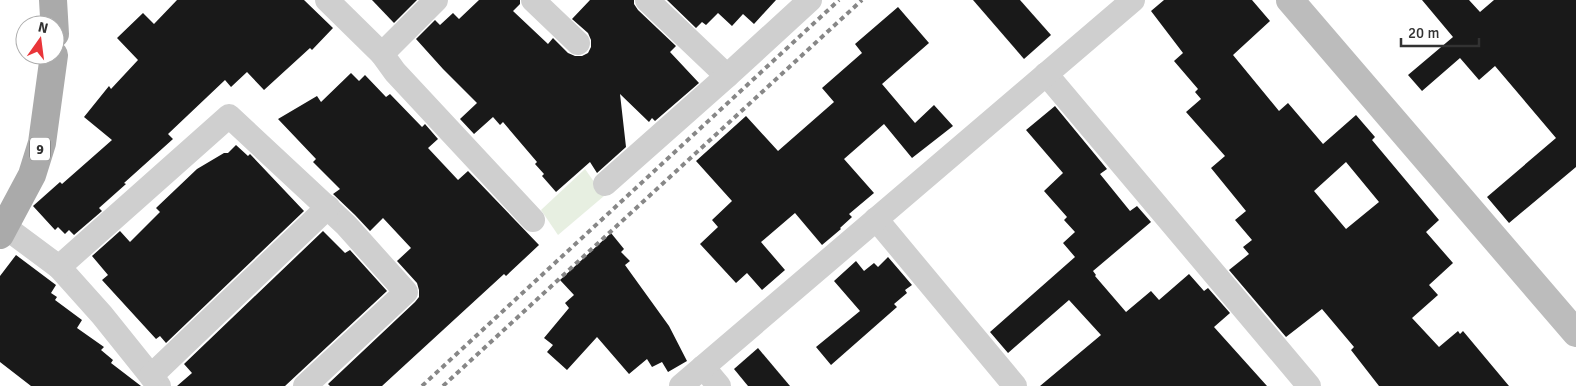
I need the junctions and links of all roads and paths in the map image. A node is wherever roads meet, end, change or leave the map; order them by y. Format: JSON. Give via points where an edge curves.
{"nodes":[{"id":1,"x":53,"y":0,"type":"edge"},
{"id":2,"x":328,"y":0,"type":"edge"},
{"id":3,"x":436,"y":0,"type":"edge"},
{"id":4,"x":534,"y":0,"type":"edge"},
{"id":5,"x":647,"y":0,"type":"edge"},
{"id":6,"x":810,"y":0,"type":"edge"},
{"id":7,"x":1133,"y":0,"type":"edge"},
{"id":8,"x":1290,"y":0,"type":"edge"},
{"id":9,"x":54,"y":15,"type":"edge"},
{"id":10,"x":578,"y":43,"type":"dead end"},
{"id":11,"x":382,"y":54,"type":"junction"},
{"id":12,"x":53,"y":65,"type":"edge"},
{"id":13,"x":1046,"y":74,"type":"junction"},
{"id":14,"x":727,"y":76,"type":"junction"},
{"id":15,"x":605,"y":184,"type":"dead end"},
{"id":16,"x":328,"y":207,"type":"junction"},
{"id":17,"x":876,"y":219,"type":"junction"},
{"id":18,"x":533,"y":220,"type":"dead end"},
{"id":19,"x":2,"y":231,"type":"edge"},
{"id":20,"x":59,"y":267,"type":"junction"},
{"id":21,"x":1576,"y":333,"type":"edge"},
{"id":22,"x":703,"y":367,"type":"junction"},
{"id":23,"x":155,"y":381,"type":"edge"},
{"id":24,"x":305,"y":386,"type":"edge"},
{"id":25,"x":681,"y":386,"type":"edge"},
{"id":26,"x":719,"y":386,"type":"edge"},
{"id":27,"x":1016,"y":386,"type":"edge"},
{"id":28,"x":1309,"y":386,"type":"edge"}],
"edges":[{"from":1,"to":9,"type":"main road"},
{"from":2,"to":11,"type":"street"},
{"from":3,"to":11,"type":"street"},
{"from":4,"to":10,"type":"street"},
{"from":5,"to":14,"type":"street"},
{"from":6,"to":14,"type":"street"},
{"from":7,"to":13,"type":"street"},
{"from":8,"to":21,"type":"street"},
{"from":11,"to":18,"type":"street"},
{"from":12,"to":19,"type":"main road","number":"9","via":[[42,143],[32,175]]},
{"from":13,"to":17,"type":"street"},
{"from":13,"to":28,"type":"street"},
{"from":14,"to":15,"type":"street"},
{"from":16,"to":20,"type":"street","via":[[229,116]]},
{"from":16,"to":23,"type":"street"},
{"from":16,"to":24,"type":"street","via":[[406,292]]},
{"from":17,"to":22,"type":"street"},
{"from":17,"to":27,"type":"street"},
{"from":19,"to":20,"type":"street"},
{"from":20,"to":23,"type":"street"},
{"from":22,"to":25,"type":"street"},
{"from":22,"to":26,"type":"street"}]}
